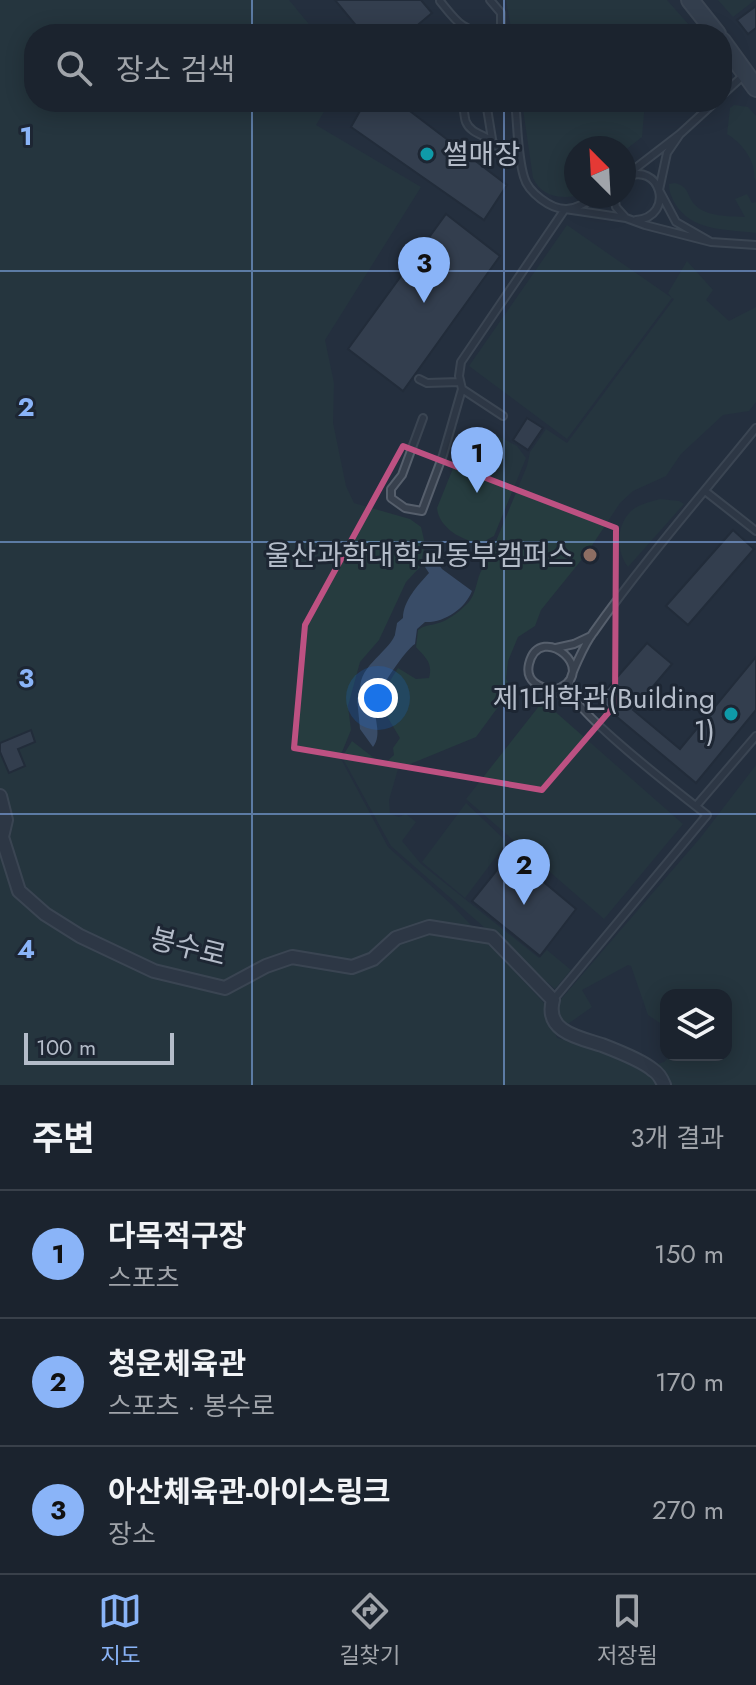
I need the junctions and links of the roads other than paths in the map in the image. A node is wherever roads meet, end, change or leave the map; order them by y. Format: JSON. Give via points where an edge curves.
{"nodes":[{"id":1,"x":490,"y":0,"type":"edge"},
{"id":2,"x":690,"y":0,"type":"edge"},
{"id":3,"x":440,"y":1,"type":"edge"},
{"id":4,"x":460,"y":24,"type":"edge"},
{"id":5,"x":501,"y":24,"type":"edge"},
{"id":6,"x":709,"y":24,"type":"edge"},
{"id":7,"x":732,"y":51,"type":"edge"},
{"id":8,"x":750,"y":70,"type":"edge"},
{"id":9,"x":732,"y":86,"type":"edge"},
{"id":10,"x":756,"y":88,"type":"edge"},
{"id":11,"x":464,"y":112,"type":"edge"},
{"id":12,"x":488,"y":112,"type":"edge"},
{"id":13,"x":516,"y":112,"type":"edge"},
{"id":14,"x":704,"y":112,"type":"edge"},
{"id":15,"x":680,"y":134,"type":"junction"},
{"id":16,"x":492,"y":139,"type":"junction"},
{"id":17,"x":522,"y":161,"type":"junction"},
{"id":18,"x":636,"y":168,"type":"edge"},
{"id":19,"x":636,"y":173,"type":"edge"},
{"id":20,"x":659,"y":190,"type":"junction"},
{"id":21,"x":569,"y":208,"type":"edge"},
{"id":22,"x":617,"y":208,"type":"edge"},
{"id":23,"x":565,"y":209,"type":"junction"},
{"id":24,"x":626,"y":218,"type":"junction"},
{"id":25,"x":711,"y":242,"type":"junction"},
{"id":26,"x":756,"y":245,"type":"edge"},
{"id":27,"x":419,"y":379,"type":"dead end"},
{"id":28,"x":461,"y":386,"type":"junction"},
{"id":29,"x":503,"y":416,"type":"dead end"},
{"id":30,"x":423,"y":418,"type":"dead end"},
{"id":31,"x":756,"y":428,"type":"edge"},
{"id":32,"x":705,"y":491,"type":"junction"},
{"id":33,"x":756,"y":531,"type":"edge"},
{"id":34,"x":591,"y":636,"type":"junction"},
{"id":35,"x":556,"y":648,"type":"junction"},
{"id":36,"x":570,"y":677,"type":"junction"},
{"id":37,"x":554,"y":690,"type":"junction"},
{"id":38,"x":572,"y":699,"type":"junction"},
{"id":39,"x":756,"y":736,"type":"edge"},
{"id":40,"x":0,"y":796,"type":"edge"},
{"id":41,"x":696,"y":806,"type":"junction"},
{"id":42,"x":3,"y":819,"type":"edge"},
{"id":43,"x":553,"y":1000,"type":"junction"},
{"id":44,"x":664,"y":1085,"type":"edge"}],
"edges":[{"from":1,"to":5,"type":"lane","via":[[501,13]]},
{"from":2,"to":6,"type":"main road"},
{"from":3,"to":4,"type":"lane"},
{"from":7,"to":8,"type":"main road"},
{"from":8,"to":9,"type":"lane"},
{"from":8,"to":10,"type":"main road"},
{"from":11,"to":16,"type":"lane","via":[[475,132]]},
{"from":12,"to":16,"type":"lane"},
{"from":13,"to":17,"type":"lane"},
{"from":14,"to":15,"type":"lane"},
{"from":15,"to":18,"type":"lane"},
{"from":15,"to":20,"type":"lane","via":[[667,153]]},
{"from":16,"to":17,"type":"lane","via":[[496,146],[517,151]]},
{"from":17,"to":23,"type":"lane","via":[[524,180],[544,201]]},
{"from":19,"to":20,"type":"lane"},
{"from":20,"to":24,"type":"lane","via":[[659,205],[649,217]]},
{"from":20,"to":25,"type":"lane","via":[[676,222]]},
{"from":21,"to":23,"type":"lane"},
{"from":22,"to":24,"type":"lane"},
{"from":23,"to":24,"type":"lane"},
{"from":23,"to":28,"type":"lane","via":[[461,362]]},
{"from":24,"to":25,"type":"lane"},
{"from":25,"to":26,"type":"lane"},
{"from":27,"to":28,"type":"lane"},
{"from":28,"to":29,"type":"lane"},
{"from":28,"to":30,"type":"lane","via":[[422,511],[405,508],[391,498],[391,489],[402,475]]},
{"from":31,"to":32,"type":"lane"},
{"from":32,"to":33,"type":"lane"},
{"from":32,"to":34,"type":"lane"},
{"from":34,"to":35,"type":"lane"},
{"from":34,"to":36,"type":"lane"},
{"from":35,"to":36,"type":"lane","via":[[568,655]]},
{"from":35,"to":37,"type":"lane","via":[[537,651],[528,669],[539,687]]},
{"from":36,"to":37,"type":"lane"},
{"from":36,"to":38,"type":"lane"},
{"from":37,"to":38,"type":"lane"},
{"from":38,"to":41,"type":"lane"},
{"from":39,"to":41,"type":"lane"},
{"from":40,"to":42,"type":"street","name":"봉수로"},
{"from":41,"to":43,"type":"lane","via":[[707,815]]},
{"from":42,"to":43,"type":"street","name":"봉수로","via":[[2,837],[19,891],[80,936],[154,971],[225,988],[292,957],[352,967],[373,959],[396,938],[429,927],[492,937]]},
{"from":43,"to":44,"type":"street","name":"봉수로","via":[[557,1025],[568,1036],[653,1069]]}]}
